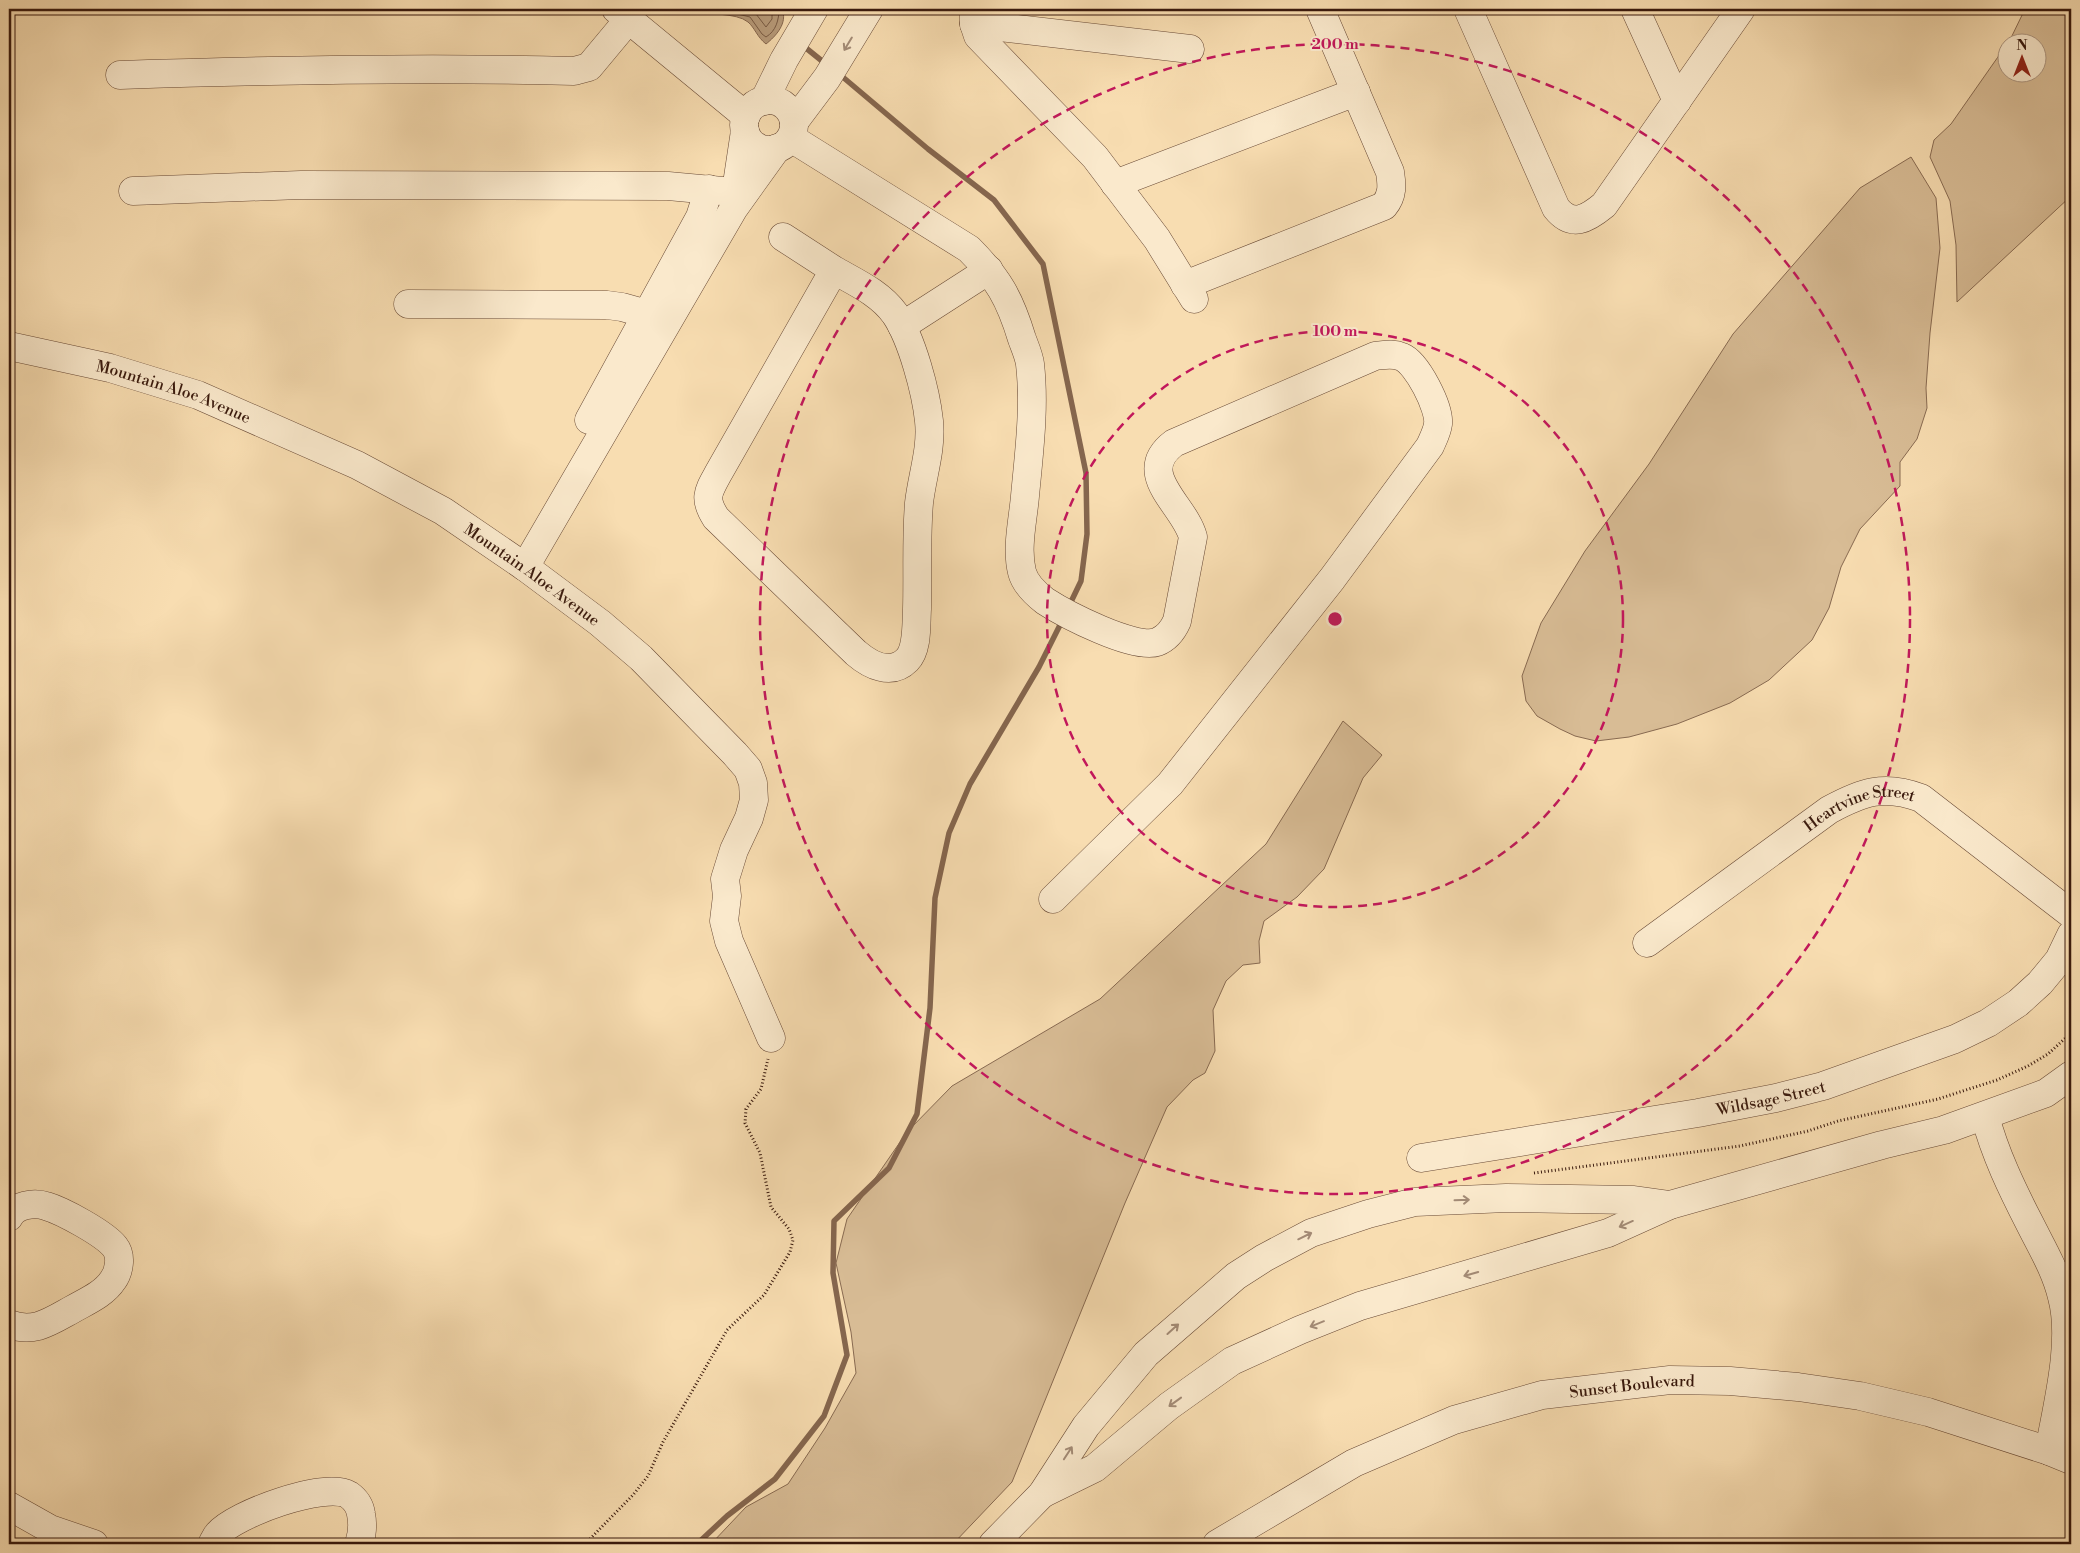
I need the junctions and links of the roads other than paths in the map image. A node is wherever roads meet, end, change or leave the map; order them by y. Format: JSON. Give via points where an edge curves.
{"nodes":[{"id":1,"x":814,"y":9,"type":"edge"},
{"id":2,"x":869,"y":9,"type":"edge"},
{"id":3,"x":1320,"y":9,"type":"edge"},
{"id":4,"x":1468,"y":9,"type":"edge"},
{"id":5,"x":1635,"y":9,"type":"edge"},
{"id":6,"x":1741,"y":9,"type":"edge"},
{"id":7,"x":622,"y":14,"type":"edge"},
{"id":8,"x":974,"y":16,"type":"edge"},
{"id":9,"x":1190,"y":49,"type":"dead end"},
{"id":10,"x":120,"y":75,"type":"dead end"},
{"id":11,"x":1356,"y":92,"type":"junction"},
{"id":12,"x":1677,"y":101,"type":"junction"},
{"id":13,"x":752,"y":116,"type":"junction"},
{"id":14,"x":787,"y":136,"type":"junction"},
{"id":15,"x":1116,"y":184,"type":"junction"},
{"id":16,"x":708,"y":189,"type":"junction"},
{"id":17,"x":133,"y":191,"type":"dead end"},
{"id":18,"x":738,"y":197,"type":"junction"},
{"id":19,"x":783,"y":237,"type":"dead end"},
{"id":20,"x":834,"y":270,"type":"junction"},
{"id":21,"x":990,"y":270,"type":"junction"},
{"id":22,"x":408,"y":304,"type":"dead end"},
{"id":23,"x":646,"y":314,"type":"junction"},
{"id":24,"x":902,"y":326,"type":"junction"},
{"id":25,"x":9,"y":346,"type":"edge"},
{"id":26,"x":548,"y":494,"type":"dead end"},
{"id":27,"x":525,"y":567,"type":"junction"},
{"id":28,"x":1054,"y":899,"type":"dead end"},
{"id":29,"x":2071,"y":914,"type":"edge"},
{"id":30,"x":2071,"y":935,"type":"edge"},
{"id":31,"x":1648,"y":943,"type":"dead end"},
{"id":32,"x":771,"y":1038,"type":"road end"},
{"id":33,"x":2071,"y":1075,"type":"edge"},
{"id":34,"x":1985,"y":1116,"type":"junction"},
{"id":35,"x":1421,"y":1158,"type":"dead end"},
{"id":36,"x":1670,"y":1204,"type":"junction"},
{"id":37,"x":9,"y":1217,"type":"edge"},
{"id":38,"x":9,"y":1324,"type":"edge"},
{"id":39,"x":2060,"y":1456,"type":"edge"},
{"id":40,"x":1042,"y":1494,"type":"junction"},
{"id":41,"x":9,"y":1506,"type":"edge"},
{"id":42,"x":94,"y":1544,"type":"edge"},
{"id":43,"x":212,"y":1544,"type":"edge"},
{"id":44,"x":359,"y":1544,"type":"edge"},
{"id":45,"x":993,"y":1544,"type":"edge"},
{"id":46,"x":1217,"y":1544,"type":"edge"}],
"edges":[{"from":1,"to":13,"type":"street"},
{"from":2,"to":14,"type":"street","one_way":true},
{"from":3,"to":11,"type":"street"},
{"from":4,"to":12,"type":"street","via":[[1556,208],[1563,217],[1575,220],[1590,217],[1604,206]]},
{"from":5,"to":12,"type":"street"},
{"from":6,"to":12,"type":"street"},
{"from":7,"to":10,"type":"street","via":[[589,67],[574,71],[300,69]]},
{"from":7,"to":13,"type":"street"},
{"from":8,"to":9,"type":"street"},
{"from":8,"to":15,"type":"street","via":[[978,36],[1095,157]]},
{"from":11,"to":15,"type":"street"},
{"from":11,"to":15,"type":"street","via":[[1390,172],[1390,199],[1384,206],[1190,292],[1157,239]]},
{"from":13,"to":14,"type":"street","via":[[749,139],[761,148]]},
{"from":13,"to":14,"type":"street","via":[[780,103],[787,108]]},
{"from":13,"to":18,"type":"street"},
{"from":14,"to":18,"type":"street"},
{"from":14,"to":21,"type":"street","via":[[961,244]]},
{"from":16,"to":17,"type":"street","via":[[668,186],[301,185]]},
{"from":16,"to":18,"type":"street"},
{"from":16,"to":23,"type":"street","via":[[700,217]]},
{"from":18,"to":27,"type":"street"},
{"from":19,"to":20,"type":"street"},
{"from":20,"to":24,"type":"street","via":[[882,300]]},
{"from":20,"to":24,"type":"street","via":[[707,498],[716,518],[856,653],[869,664],[879,667],[900,665],[908,660],[914,645],[920,503],[929,444],[927,403]]},
{"from":21,"to":24,"type":"street"},
{"from":21,"to":28,"type":"street","via":[[1013,310],[1030,363],[1031,410],[1022,572],[1026,582],[1046,601],[1088,624],[1131,641],[1143,644],[1156,642],[1164,638],[1178,621],[1193,537],[1191,527],[1164,491],[1160,479],[1160,460],[1164,450],[1375,356],[1391,354],[1411,362],[1437,413],[1438,423],[1430,446],[1332,580],[1170,784]]},
{"from":22,"to":23,"type":"street","via":[[607,305]]},
{"from":23,"to":26,"type":"street"},
{"from":25,"to":27,"type":"street","name":"Mountain Aloe Avenue","via":[[117,370],[198,395],[252,417],[357,465],[442,511]]},
{"from":27,"to":32,"type":"street","name":"Mountain Aloe Avenue","via":[[641,658],[748,769],[754,800],[726,879],[724,921]]},
{"from":29,"to":31,"type":"street","name":"Heartvine Street","via":[[1921,798],[1883,790],[1868,792],[1829,810]]},
{"from":30,"to":35,"type":"street","name":"Wildsage Street","via":[[2059,960],[2040,983],[1988,1023],[1955,1039],[1823,1086],[1698,1113]]},
{"from":33,"to":34,"type":"street","via":[[2046,1093]]},
{"from":34,"to":36,"type":"street"},
{"from":34,"to":39,"type":"street","via":[[1993,1146],[2050,1264],[2062,1298],[2066,1332]]},
{"from":36,"to":40,"type":"street","one_way":true,"via":[[1608,1232],[1360,1306],[1240,1357],[1169,1406],[1095,1468]]},
{"from":40,"to":36,"type":"street","one_way":true,"via":[[1086,1426],[1146,1354],[1236,1276],[1311,1233],[1415,1202],[1506,1198],[1634,1200]]},
{"from":37,"to":38,"type":"street","via":[[23,1206],[46,1206],[99,1234],[116,1248],[119,1258],[114,1280],[99,1294],[38,1327],[20,1328]]},
{"from":39,"to":46,"type":"street","name":"Sunset Boulevard","via":[[1928,1412],[1860,1396],[1730,1381],[1670,1380],[1608,1386],[1542,1395],[1454,1420],[1354,1463]]},
{"from":40,"to":45,"type":"street"},
{"from":41,"to":42,"type":"street","via":[[50,1530]]},
{"from":43,"to":44,"type":"street","via":[[217,1534],[256,1512],[289,1499],[325,1491],[349,1495],[359,1506],[362,1520]]}]}
